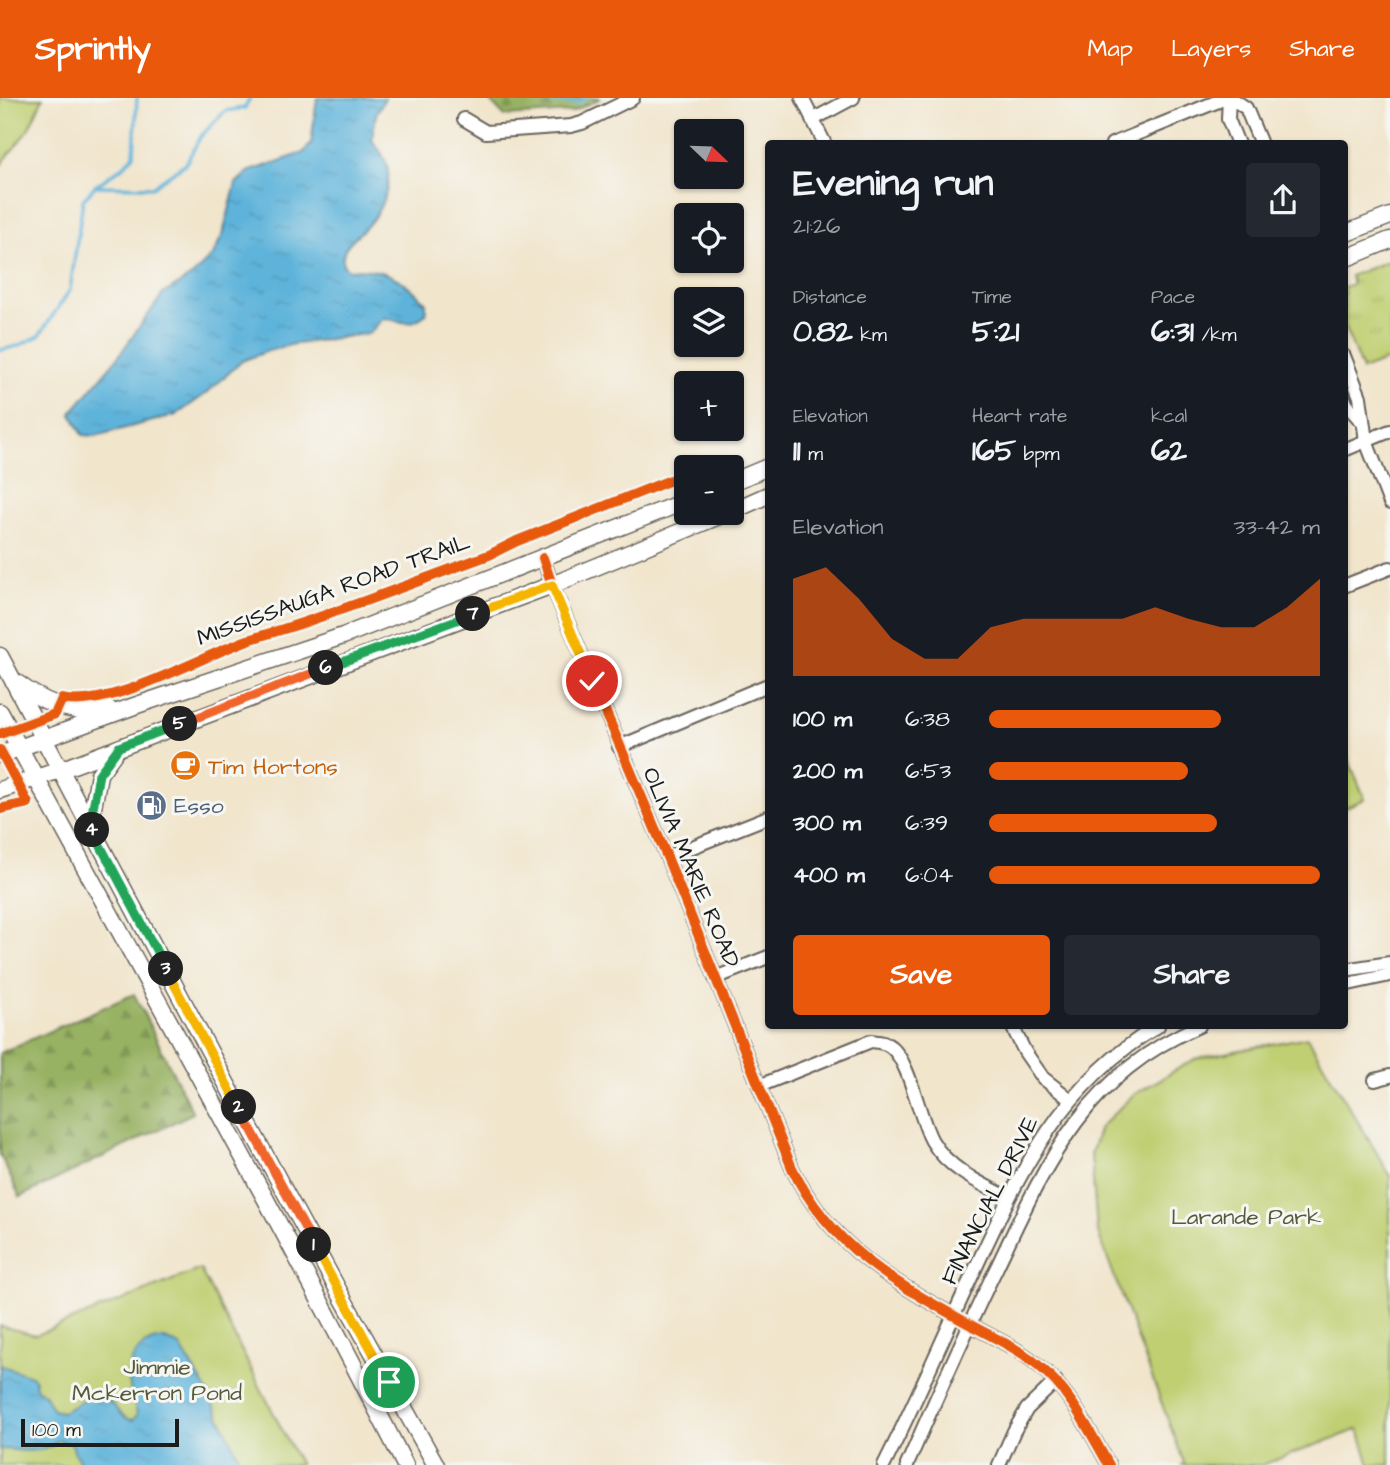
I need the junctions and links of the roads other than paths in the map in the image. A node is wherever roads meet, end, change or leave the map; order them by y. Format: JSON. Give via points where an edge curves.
{"nodes":[{"id":1,"x":632,"y":98,"type":"edge"},
{"id":2,"x":802,"y":98,"type":"edge"},
{"id":3,"x":853,"y":98,"type":"edge"},
{"id":4,"x":1228,"y":98,"type":"edge"},
{"id":5,"x":464,"y":119,"type":"dead end"},
{"id":6,"x":812,"y":120,"type":"junction"},
{"id":7,"x":823,"y":140,"type":"edge"},
{"id":8,"x":1122,"y":140,"type":"edge"},
{"id":9,"x":1236,"y":140,"type":"edge"},
{"id":10,"x":1259,"y":140,"type":"edge"},
{"id":11,"x":1390,"y":216,"type":"edge"},
{"id":12,"x":1348,"y":232,"type":"edge"},
{"id":13,"x":1390,"y":240,"type":"edge"},
{"id":14,"x":1348,"y":257,"type":"edge"},
{"id":15,"x":1348,"y":366,"type":"edge"},
{"id":16,"x":1348,"y":406,"type":"edge"},
{"id":17,"x":1362,"y":422,"type":"junction"},
{"id":18,"x":1390,"y":431,"type":"edge"},
{"id":19,"x":1366,"y":442,"type":"junction"},
{"id":20,"x":1348,"y":449,"type":"edge"},
{"id":21,"x":765,"y":468,"type":"edge"},
{"id":22,"x":744,"y":477,"type":"edge"},
{"id":23,"x":765,"y":496,"type":"edge"},
{"id":24,"x":1390,"y":503,"type":"edge"},
{"id":25,"x":744,"y":505,"type":"edge"},
{"id":26,"x":674,"y":506,"type":"edge"},
{"id":27,"x":697,"y":525,"type":"edge"},
{"id":28,"x":543,"y":558,"type":"junction"},
{"id":29,"x":1390,"y":568,"type":"edge"},
{"id":30,"x":1348,"y":584,"type":"edge"},
{"id":31,"x":552,"y":585,"type":"junction"},
{"id":32,"x":0,"y":656,"type":"edge"},
{"id":33,"x":13,"y":680,"type":"junction"},
{"id":34,"x":765,"y":686,"type":"edge"},
{"id":35,"x":137,"y":705,"type":"junction"},
{"id":36,"x":0,"y":712,"type":"edge"},
{"id":37,"x":45,"y":739,"type":"junction"},
{"id":38,"x":119,"y":747,"type":"junction"},
{"id":39,"x":619,"y":747,"type":"junction"},
{"id":40,"x":19,"y":749,"type":"junction"},
{"id":41,"x":0,"y":755,"type":"edge"},
{"id":42,"x":60,"y":771,"type":"junction"},
{"id":43,"x":35,"y":779,"type":"junction"},
{"id":44,"x":0,"y":790,"type":"edge"},
{"id":45,"x":765,"y":818,"type":"edge"},
{"id":46,"x":90,"y":825,"type":"junction"},
{"id":47,"x":667,"y":857,"type":"junction"},
{"id":48,"x":765,"y":958,"type":"edge"},
{"id":49,"x":1390,"y":963,"type":"edge"},
{"id":50,"x":1348,"y":969,"type":"edge"},
{"id":51,"x":1390,"y":975,"type":"edge"},
{"id":52,"x":715,"y":978,"type":"junction"},
{"id":53,"x":1348,"y":984,"type":"edge"},
{"id":54,"x":1014,"y":1029,"type":"edge"},
{"id":55,"x":1154,"y":1029,"type":"edge"},
{"id":56,"x":1169,"y":1031,"type":"edge"},
{"id":57,"x":1390,"y":1076,"type":"edge"},
{"id":58,"x":1375,"y":1080,"type":"dead end"},
{"id":59,"x":759,"y":1086,"type":"junction"},
{"id":60,"x":1071,"y":1100,"type":"junction"},
{"id":61,"x":1009,"y":1198,"type":"junction"},
{"id":62,"x":954,"y":1315,"type":"junction"},
{"id":63,"x":969,"y":1324,"type":"junction"},
{"id":64,"x":1056,"y":1381,"type":"junction"},
{"id":65,"x":405,"y":1465,"type":"edge"},
{"id":66,"x":436,"y":1465,"type":"edge"},
{"id":67,"x":884,"y":1465,"type":"edge"},
{"id":68,"x":907,"y":1465,"type":"edge"},
{"id":69,"x":999,"y":1465,"type":"edge"},
{"id":70,"x":1109,"y":1465,"type":"edge"}],
"edges":[{"from":1,"to":5,"type":"street","via":[[571,126],[485,132]]},
{"from":2,"to":6,"type":"street"},
{"from":3,"to":6,"type":"street"},
{"from":4,"to":8,"type":"street"},
{"from":4,"to":9,"type":"street","via":[[1228,119]]},
{"from":4,"to":10,"type":"street","via":[[1246,108]]},
{"from":6,"to":7,"type":"street"},
{"from":11,"to":12,"type":"main road"},
{"from":13,"to":14,"type":"main road"},
{"from":15,"to":17,"type":"street","via":[[1360,397]]},
{"from":16,"to":17,"type":"street"},
{"from":17,"to":19,"type":"street"},
{"from":18,"to":19,"type":"street"},
{"from":19,"to":20,"type":"street"},
{"from":19,"to":24,"type":"street"},
{"from":21,"to":22,"type":"main road"},
{"from":23,"to":25,"type":"main road"},
{"from":26,"to":28,"type":"main road"},
{"from":27,"to":31,"type":"main road"},
{"from":28,"to":31,"type":"street","name":"OLIVIA MARIE ROAD"},
{"from":28,"to":35,"type":"main road","via":[[342,636]]},
{"from":29,"to":30,"type":"street"},
{"from":31,"to":38,"type":"main road"},
{"from":31,"to":39,"type":"street","name":"OLIVIA MARIE ROAD"},
{"from":32,"to":33,"type":"main road"},
{"from":33,"to":35,"type":"main road","via":[[35,696],[67,708],[100,711]]},
{"from":33,"to":37,"type":"main road"},
{"from":34,"to":39,"type":"street"},
{"from":35,"to":37,"type":"main road"},
{"from":36,"to":40,"type":"main road"},
{"from":37,"to":40,"type":"main road"},
{"from":37,"to":42,"type":"main road"},
{"from":38,"to":42,"type":"main road"},
{"from":38,"to":46,"type":"main road","via":[[99,774]]},
{"from":39,"to":47,"type":"street","name":"OLIVIA MARIE ROAD"},
{"from":40,"to":41,"type":"main road"},
{"from":40,"to":43,"type":"main road"},
{"from":42,"to":43,"type":"main road"},
{"from":42,"to":46,"type":"main road"},
{"from":43,"to":44,"type":"main road"},
{"from":43,"to":65,"type":"main road","via":[[229,1129]]},
{"from":45,"to":47,"type":"street"},
{"from":46,"to":66,"type":"main road"},
{"from":47,"to":52,"type":"street","name":"OLIVIA MARIE ROAD"},
{"from":48,"to":52,"type":"street"},
{"from":49,"to":50,"type":"street"},
{"from":51,"to":53,"type":"street"},
{"from":52,"to":59,"type":"street","name":"OLIVIA MARIE ROAD"},
{"from":54,"to":60,"type":"street","via":[[1043,1078]]},
{"from":55,"to":60,"type":"street","name":"FINANCIAL DRIVE","via":[[1107,1064]]},
{"from":56,"to":63,"type":"street","name":"FINANCIAL DRIVE","via":[[1084,1111],[1051,1156]]},
{"from":57,"to":58,"type":"street"},
{"from":59,"to":61,"type":"street","via":[[871,1041],[881,1042],[896,1052],[932,1141],[948,1161]]},
{"from":59,"to":62,"type":"street","name":"OLIVIA MARIE ROAD","via":[[805,1196],[832,1230],[866,1259]]},
{"from":60,"to":61,"type":"street","name":"FINANCIAL DRIVE","via":[[1055,1118]]},
{"from":61,"to":62,"type":"street","name":"FINANCIAL DRIVE"},
{"from":62,"to":63,"type":"street","name":"OLIVIA MARIE ROAD"},
{"from":62,"to":67,"type":"street","name":"FINANCIAL DRIVE"},
{"from":63,"to":64,"type":"street","name":"OLIVIA MARIE ROAD","via":[[1036,1363]]},
{"from":63,"to":68,"type":"street","name":"FINANCIAL DRIVE"},
{"from":64,"to":69,"type":"street","via":[[1027,1409]]},
{"from":64,"to":70,"type":"street","name":"OLIVIA MARIE ROAD"}]}
